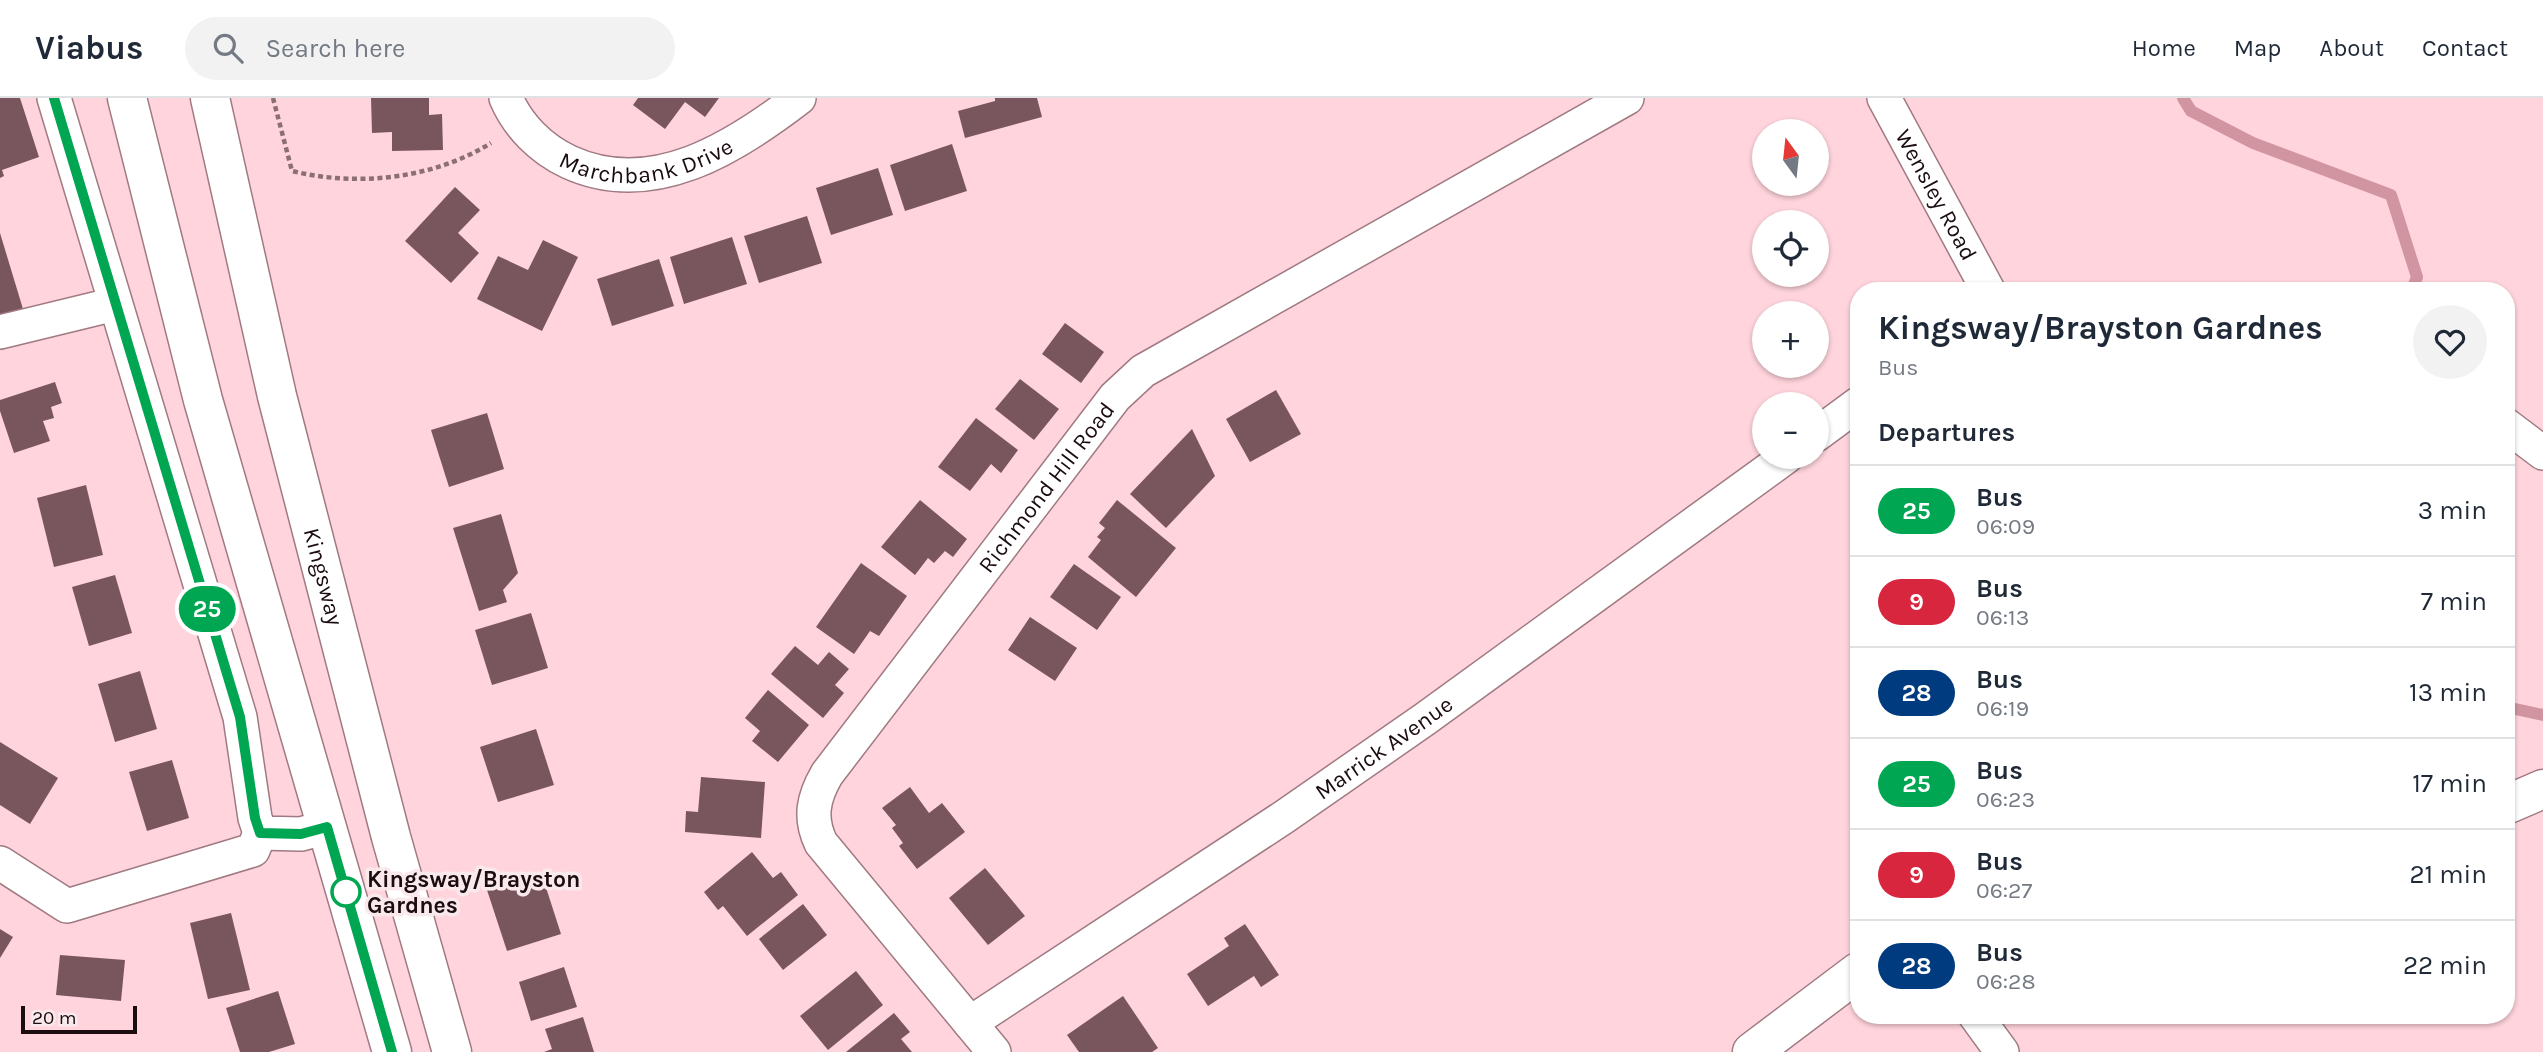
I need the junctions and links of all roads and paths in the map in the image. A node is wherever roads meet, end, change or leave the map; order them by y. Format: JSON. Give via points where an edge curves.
{"nodes":[{"id":1,"x":54,"y":98,"type":"edge"},
{"id":2,"x":112,"y":98,"type":"edge"},
{"id":3,"x":127,"y":98,"type":"edge"},
{"id":4,"x":210,"y":98,"type":"edge"},
{"id":5,"x":234,"y":98,"type":"edge"},
{"id":6,"x":273,"y":98,"type":"edge"},
{"id":7,"x":799,"y":98,"type":"edge"},
{"id":8,"x":1627,"y":98,"type":"edge"},
{"id":9,"x":1884,"y":98,"type":"edge"},
{"id":10,"x":514,"y":111,"type":"edge"},
{"id":11,"x":1984,"y":282,"type":"edge"},
{"id":12,"x":116,"y":304,"type":"junction"},
{"id":13,"x":0,"y":332,"type":"edge"},
{"id":14,"x":277,"y":396,"type":"junction"},
{"id":15,"x":203,"y":400,"type":"junction"},
{"id":16,"x":1850,"y":410,"type":"edge"},
{"id":17,"x":1829,"y":425,"type":"edge"},
{"id":18,"x":2515,"y":432,"type":"edge"},
{"id":19,"x":2543,"y":453,"type":"edge"},
{"id":20,"x":1769,"y":469,"type":"edge"},
{"id":21,"x":2543,"y":789,"type":"edge"},
{"id":22,"x":2515,"y":801,"type":"edge"},
{"id":23,"x":327,"y":827,"type":"junction"},
{"id":24,"x":260,"y":833,"type":"junction"},
{"id":25,"x":0,"y":863,"type":"edge"},
{"id":26,"x":1850,"y":978,"type":"edge"},
{"id":27,"x":970,"y":1023,"type":"junction"},
{"id":28,"x":1982,"y":1024,"type":"edge"},
{"id":29,"x":392,"y":1052,"type":"edge"},
{"id":30,"x":452,"y":1052,"type":"edge"},
{"id":31,"x":994,"y":1052,"type":"edge"},
{"id":32,"x":1752,"y":1052,"type":"edge"},
{"id":33,"x":2002,"y":1052,"type":"edge"}],
"edges":[{"from":1,"to":12,"type":"street"},
{"from":2,"to":15,"type":"main road"},
{"from":3,"to":15,"type":"main road"},
{"from":4,"to":14,"type":"main road","name":"Kingsway"},
{"from":5,"to":14,"type":"main road"},
{"from":6,"to":10,"type":"path","via":[[292,171],[319,177],[412,176],[481,150]]},
{"from":7,"to":10,"type":"street","name":"Marchbank Drive","via":[[733,142],[687,165],[647,176],[582,168],[545,148]]},
{"from":8,"to":27,"type":"street","name":"Richmond Hill Road","via":[[1143,371],[1115,397],[827,774],[813,804],[821,843]]},
{"from":9,"to":11,"type":"street","name":"Wensley Road"},
{"from":12,"to":13,"type":"street"},
{"from":12,"to":24,"type":"street","via":[[240,717]]},
{"from":14,"to":30,"type":"main road","name":"Kingsway","via":[[391,837]]},
{"from":15,"to":23,"type":"main road"},
{"from":16,"to":17,"type":"street"},
{"from":18,"to":19,"type":"street"},
{"from":20,"to":27,"type":"street","name":"Marrick Avenue","via":[[1284,817]]},
{"from":21,"to":22,"type":"main road"},
{"from":23,"to":24,"type":"street","via":[[301,834]]},
{"from":23,"to":29,"type":"main road"},
{"from":24,"to":25,"type":"street","via":[[253,850],[67,906]]},
{"from":26,"to":32,"type":"main road"},
{"from":27,"to":31,"type":"street","name":"Richmond Hill Road"},
{"from":28,"to":33,"type":"street"}]}
